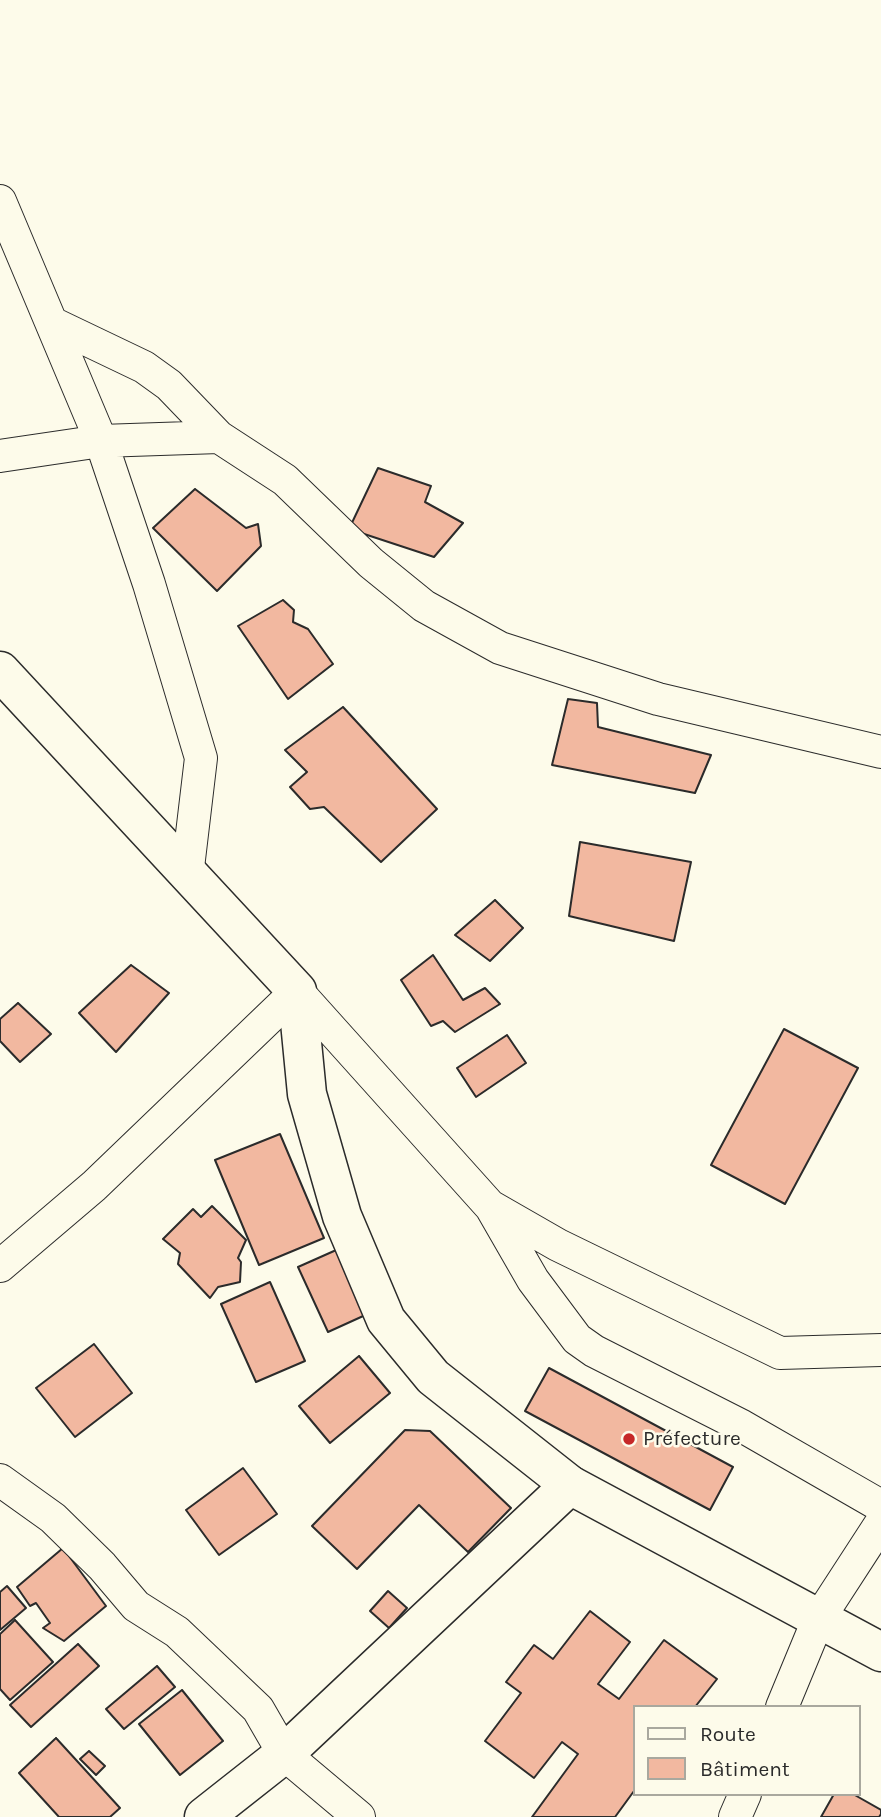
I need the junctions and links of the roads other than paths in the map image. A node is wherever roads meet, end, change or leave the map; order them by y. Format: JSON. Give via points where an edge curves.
{"nodes":[{"id":1,"x":0,"y":201,"type":"edge"},
{"id":2,"x":52,"y":323,"type":"junction"},
{"id":3,"x":219,"y":436,"type":"junction"},
{"id":4,"x":101,"y":441,"type":"junction"},
{"id":5,"x":0,"y":456,"type":"edge"},
{"id":6,"x":0,"y":671,"type":"edge"},
{"id":7,"x":881,"y":751,"type":"edge"},
{"id":8,"x":187,"y":876,"type":"junction"},
{"id":9,"x":297,"y":992,"type":"junction"},
{"id":10,"x":491,"y":1206,"type":"junction"},
{"id":11,"x":0,"y":1266,"type":"edge"},
{"id":12,"x":881,"y":1350,"type":"edge"},
{"id":13,"x":0,"y":1480,"type":"edge"},
{"id":14,"x":570,"y":1485,"type":"junction"},
{"id":15,"x":881,"y":1506,"type":"edge"},
{"id":16,"x":881,"y":1523,"type":"edge"},
{"id":17,"x":818,"y":1620,"type":"junction"},
{"id":18,"x":881,"y":1652,"type":"edge"},
{"id":19,"x":783,"y":1705,"type":"edge"},
{"id":20,"x":284,"y":1754,"type":"junction"},
{"id":21,"x":744,"y":1796,"type":"edge"},
{"id":22,"x":204,"y":1817,"type":"edge"},
{"id":23,"x":359,"y":1817,"type":"edge"},
{"id":24,"x":735,"y":1817,"type":"edge"}],
"edges":[{"from":1,"to":2,"type":"street"},
{"from":2,"to":3,"type":"street","via":[[144,367],[169,385]]},
{"from":2,"to":4,"type":"street"},
{"from":3,"to":4,"type":"street"},
{"from":3,"to":7,"type":"street","via":[[285,480],[371,563],[424,606],[500,648],[658,699]]},
{"from":4,"to":5,"type":"street"},
{"from":4,"to":8,"type":"street","via":[[201,758]]},
{"from":6,"to":8,"type":"main road"},
{"from":8,"to":9,"type":"main road"},
{"from":9,"to":10,"type":"street"},
{"from":9,"to":11,"type":"street","via":[[94,1186]]},
{"from":9,"to":14,"type":"main road","via":[[307,1094],[342,1216],[386,1320],[433,1377]]},
{"from":10,"to":12,"type":"street","via":[[558,1245],[780,1353]]},
{"from":10,"to":15,"type":"street","via":[[533,1280],[577,1339]]},
{"from":13,"to":20,"type":"street","via":[[53,1518],[136,1606],[177,1632],[257,1709]]},
{"from":14,"to":17,"type":"main road"},
{"from":14,"to":20,"type":"main road"},
{"from":16,"to":17,"type":"street"},
{"from":17,"to":18,"type":"main road"},
{"from":17,"to":19,"type":"street"},
{"from":20,"to":22,"type":"main road"},
{"from":20,"to":23,"type":"street"},
{"from":21,"to":24,"type":"street"}]}
